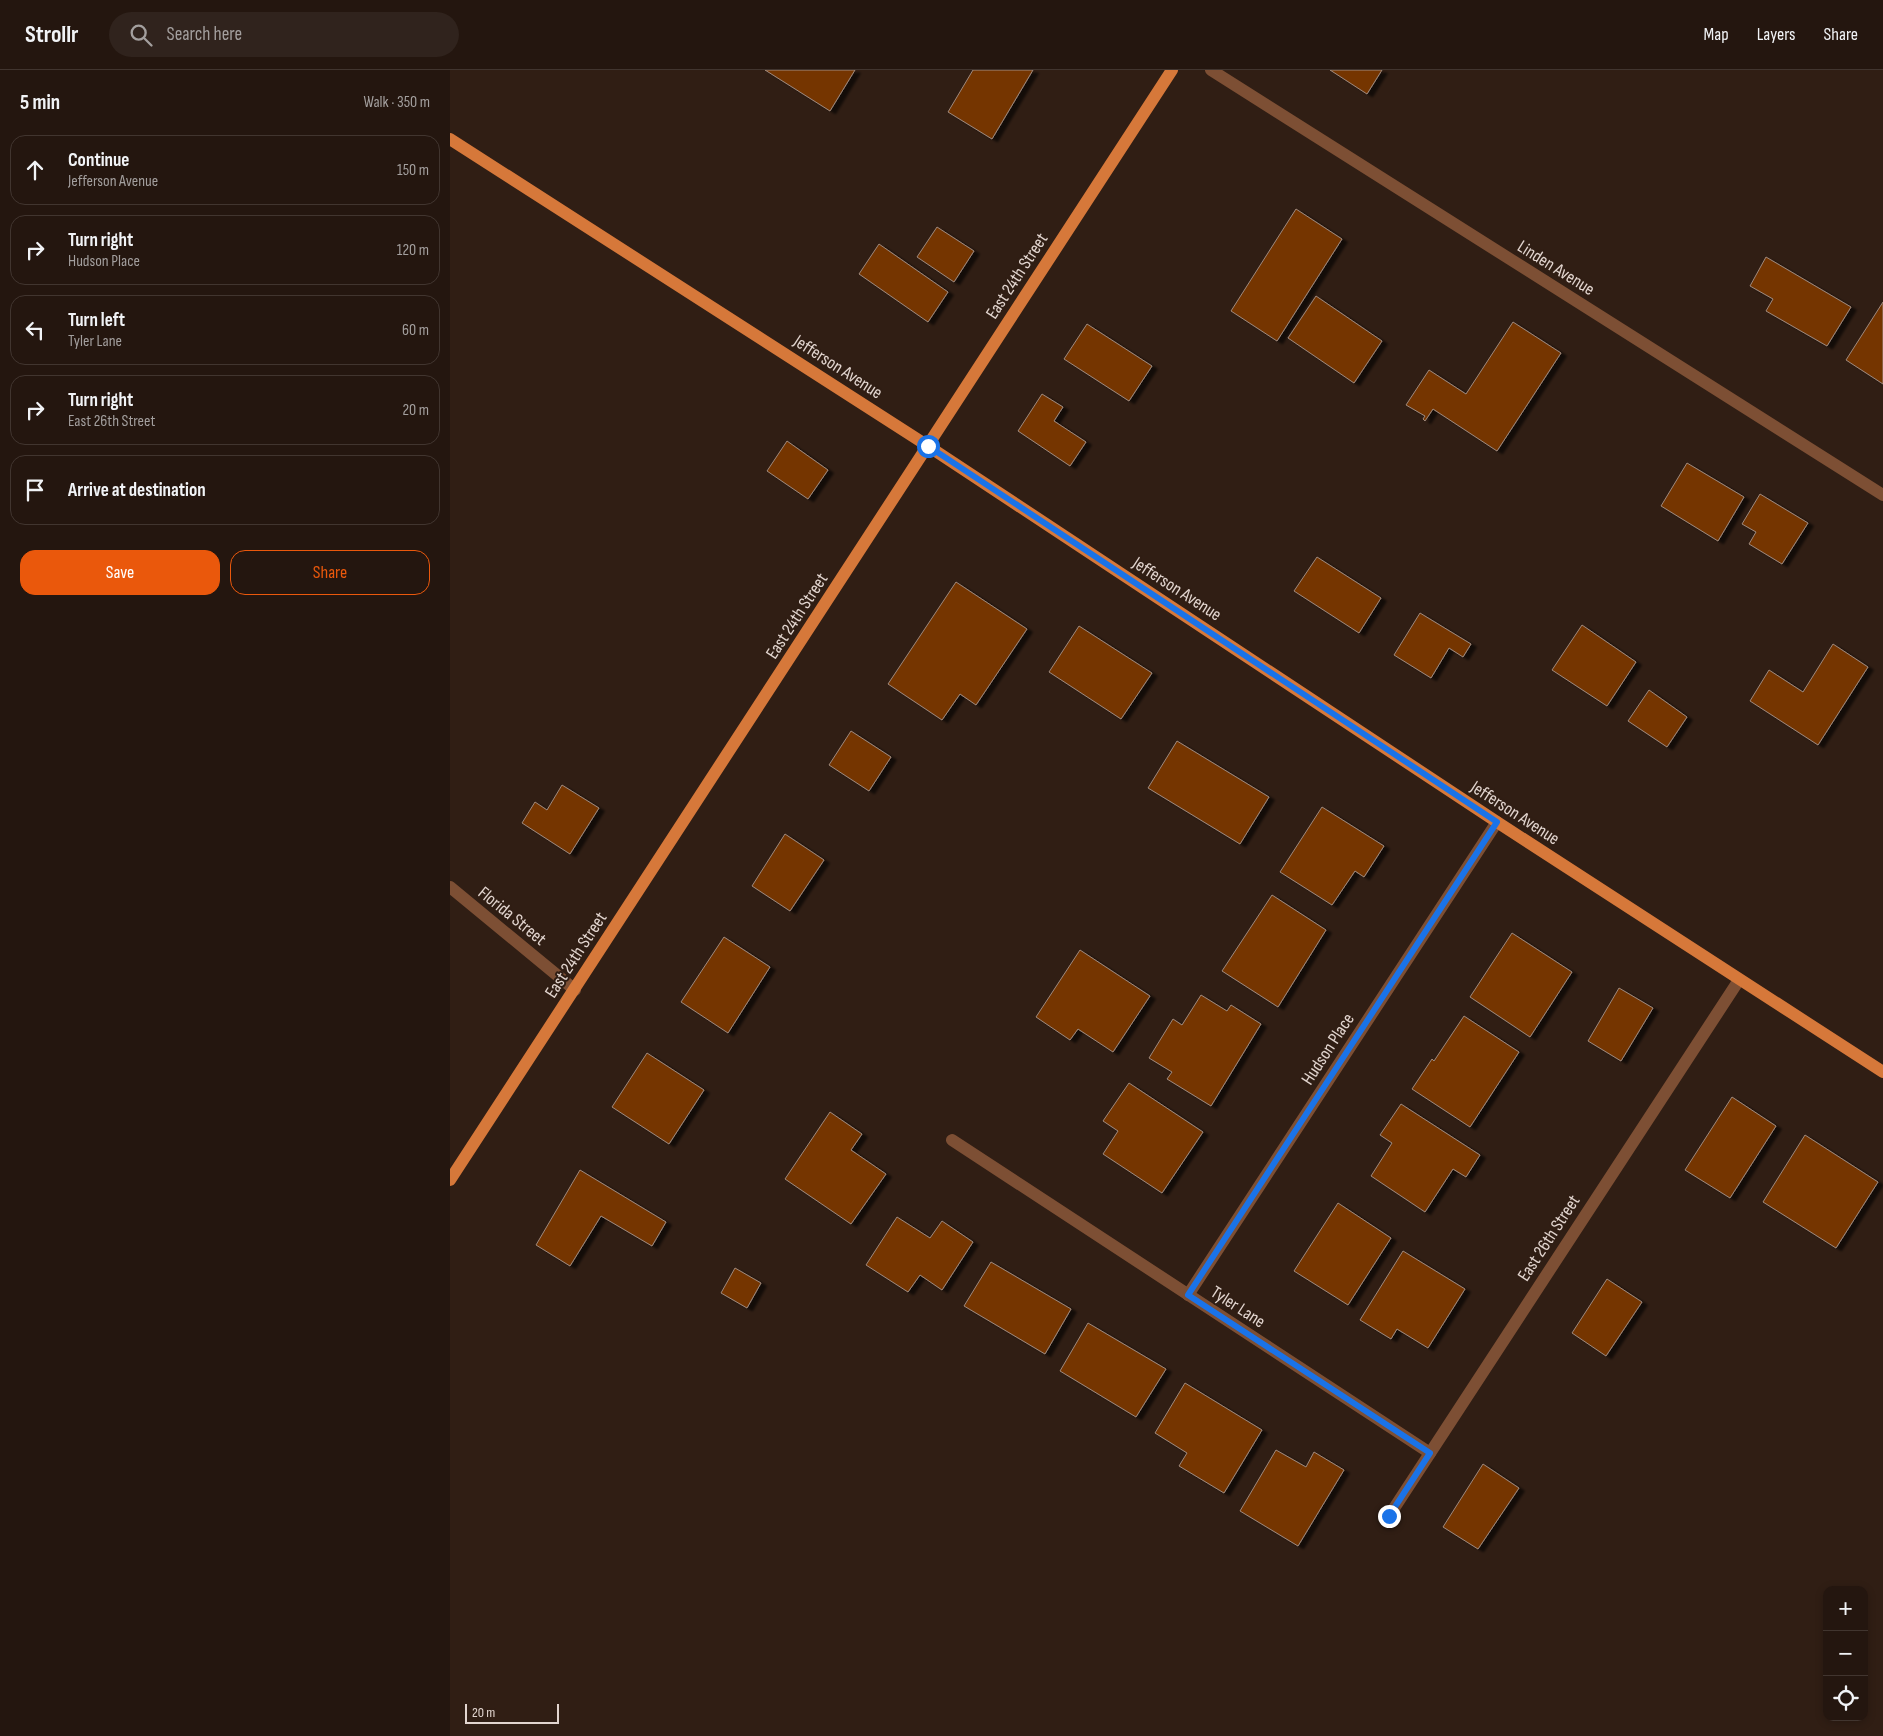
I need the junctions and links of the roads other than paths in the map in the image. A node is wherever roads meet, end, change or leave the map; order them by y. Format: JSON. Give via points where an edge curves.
{"nodes":[{"id":1,"x":1172,"y":70,"type":"edge"},
{"id":2,"x":1211,"y":70,"type":"edge"},
{"id":3,"x":450,"y":139,"type":"edge"},
{"id":4,"x":928,"y":446,"type":"junction"},
{"id":5,"x":1883,"y":495,"type":"edge"},
{"id":6,"x":1497,"y":822,"type":"junction"},
{"id":7,"x":450,"y":888,"type":"edge"},
{"id":8,"x":1739,"y":980,"type":"junction"},
{"id":9,"x":575,"y":990,"type":"junction"},
{"id":10,"x":1883,"y":1072,"type":"edge"},
{"id":11,"x":952,"y":1140,"type":"dead end"},
{"id":12,"x":450,"y":1180,"type":"edge"},
{"id":13,"x":1188,"y":1295,"type":"junction"},
{"id":14,"x":1430,"y":1453,"type":"junction"},
{"id":15,"x":1389,"y":1516,"type":"dead end"}],
"edges":[{"from":1,"to":4,"type":"main road","name":"East 24th Street"},
{"from":2,"to":5,"type":"street","name":"Linden Avenue"},
{"from":3,"to":4,"type":"main road","name":"Jefferson Avenue"},
{"from":4,"to":6,"type":"main road","name":"Jefferson Avenue"},
{"from":4,"to":9,"type":"main road","name":"East 24th Street"},
{"from":6,"to":8,"type":"main road","name":"Jefferson Avenue"},
{"from":6,"to":13,"type":"street","name":"Hudson Place"},
{"from":7,"to":9,"type":"street","name":"Florida Street"},
{"from":8,"to":10,"type":"main road","name":"Jefferson Avenue"},
{"from":8,"to":14,"type":"street","name":"East 26th Street"},
{"from":9,"to":12,"type":"main road","name":"East 24th Street"},
{"from":11,"to":13,"type":"street","name":"Tyler Lane"},
{"from":13,"to":14,"type":"street","name":"Tyler Lane"},
{"from":14,"to":15,"type":"street","name":"East 26th Street"}]}
